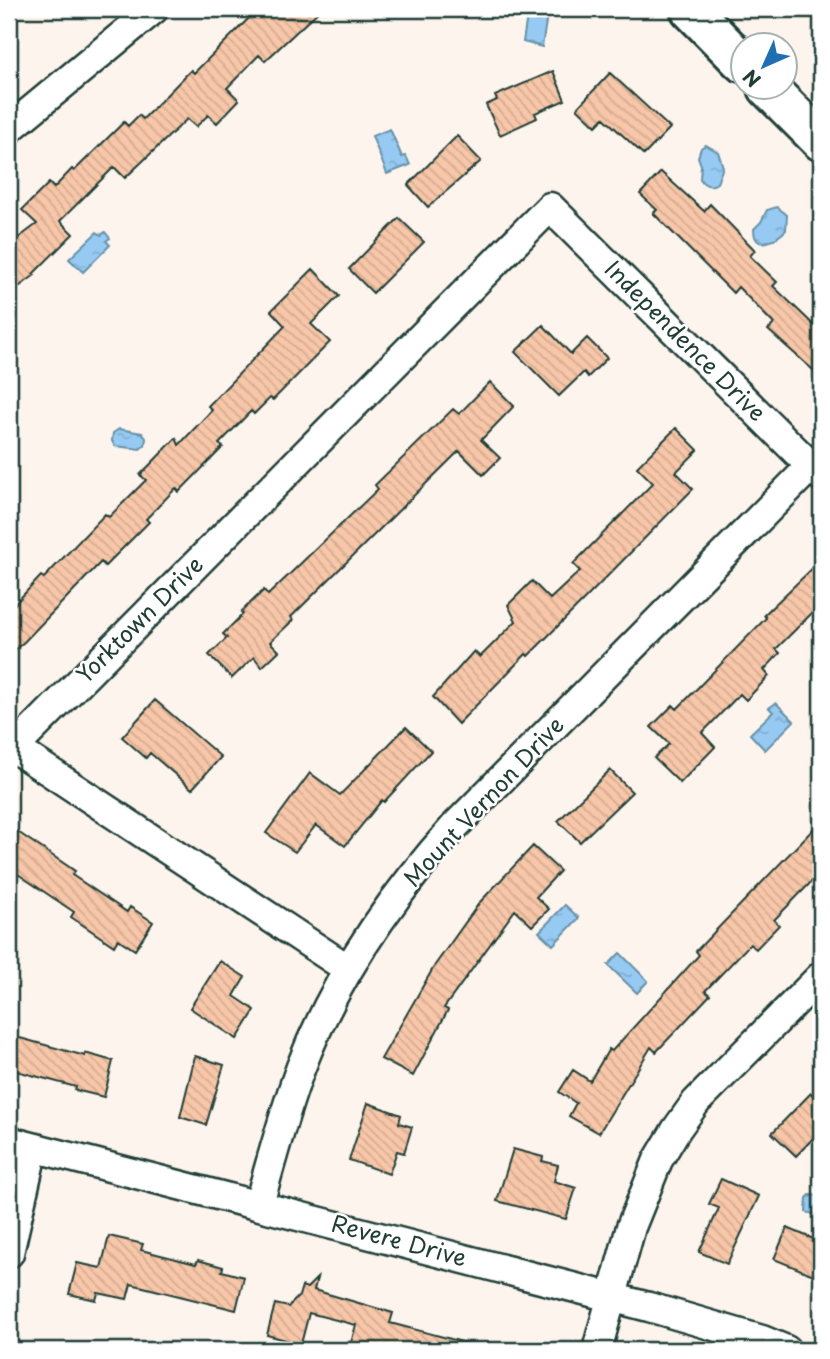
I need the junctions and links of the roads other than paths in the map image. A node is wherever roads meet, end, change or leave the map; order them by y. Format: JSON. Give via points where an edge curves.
{"nodes":[{"id":1,"x":154,"y":9,"type":"edge"},
{"id":2,"x":690,"y":9,"type":"edge"},
{"id":3,"x":728,"y":47,"type":"edge"},
{"id":4,"x":782,"y":102,"type":"edge"},
{"id":5,"x":9,"y":129,"type":"edge"},
{"id":6,"x":821,"y":141,"type":"edge"},
{"id":7,"x":550,"y":206,"type":"joint"},
{"id":8,"x":816,"y":471,"type":"edge"},
{"id":9,"x":348,"y":969,"type":"junction"},
{"id":10,"x":821,"y":976,"type":"edge"},
{"id":11,"x":21,"y":1145,"type":"edge"},
{"id":12,"x":259,"y":1204,"type":"junction"},
{"id":13,"x":9,"y":1253,"type":"edge"},
{"id":14,"x":611,"y":1297,"type":"junction"},
{"id":15,"x":597,"y":1350,"type":"edge"},
{"id":16,"x":786,"y":1350,"type":"edge"}],
"edges":[{"from":1,"to":5,"type":"street"},
{"from":2,"to":3,"type":"street"},
{"from":4,"to":6,"type":"street"},
{"from":7,"to":8,"type":"street","name":"Independence Drive"},
{"from":7,"to":9,"type":"street","name":"Yorktown Drive","via":[[13,748]]},
{"from":8,"to":9,"type":"street","name":"Mount Vernon Drive","via":[[455,826],[402,888]]},
{"from":9,"to":12,"type":"street","name":"Mount Vernon Drive","via":[[301,1066]]},
{"from":10,"to":14,"type":"street","via":[[696,1102],[676,1130],[644,1193]]},
{"from":11,"to":12,"type":"street","name":"Revere Drive"},
{"from":11,"to":13,"type":"street"},
{"from":12,"to":14,"type":"street","name":"Revere Drive"},
{"from":14,"to":15,"type":"street"},
{"from":14,"to":16,"type":"street","name":"Revere Drive"}]}
